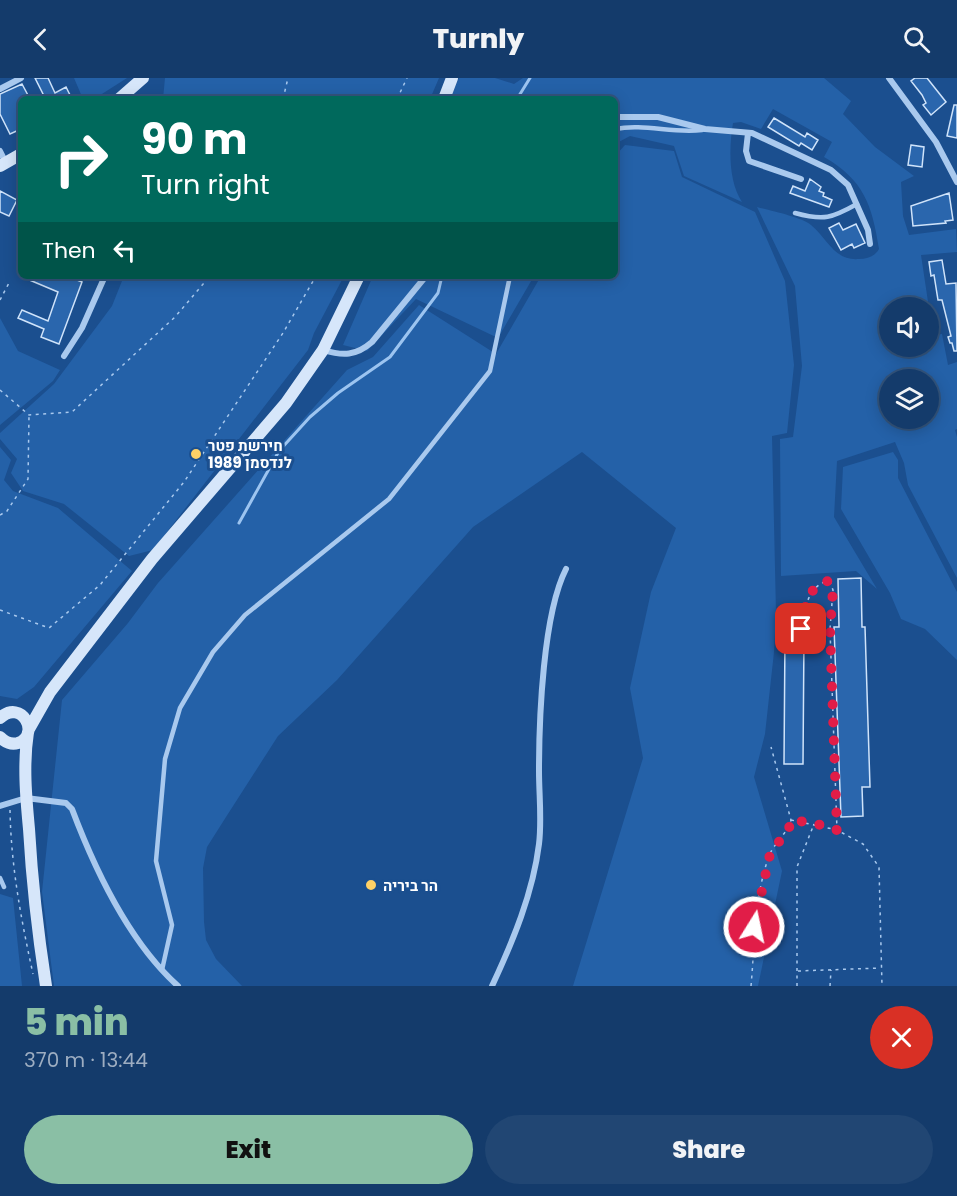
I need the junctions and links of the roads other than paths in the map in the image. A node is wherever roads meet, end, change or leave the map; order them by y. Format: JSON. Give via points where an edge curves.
{"nodes":[{"id":1,"x":21,"y":78,"type":"edge"},
{"id":2,"x":143,"y":78,"type":"edge"},
{"id":3,"x":452,"y":78,"type":"edge"},
{"id":4,"x":889,"y":78,"type":"edge"},
{"id":5,"x":0,"y":89,"type":"edge"},
{"id":6,"x":133,"y":94,"type":"edge"},
{"id":7,"x":445,"y":96,"type":"edge"},
{"id":8,"x":618,"y":117,"type":"edge"},
{"id":9,"x":618,"y":129,"type":"edge"},
{"id":10,"x":705,"y":129,"type":"junction"},
{"id":11,"x":748,"y":133,"type":"junction"},
{"id":12,"x":0,"y":151,"type":"edge"},
{"id":13,"x":18,"y":156,"type":"edge"},
{"id":14,"x":3,"y":165,"type":"edge"},
{"id":15,"x":801,"y":179,"type":"dead end"},
{"id":16,"x":957,"y":182,"type":"edge"},
{"id":17,"x":857,"y":204,"type":"junction"},
{"id":18,"x":795,"y":213,"type":"dead end"},
{"id":19,"x":870,"y":244,"type":"dead end"},
{"id":20,"x":104,"y":279,"type":"edge"},
{"id":21,"x":358,"y":279,"type":"edge"},
{"id":22,"x":424,"y":279,"type":"edge"},
{"id":23,"x":509,"y":279,"type":"edge"},
{"id":24,"x":323,"y":350,"type":"junction"},
{"id":25,"x":64,"y":356,"type":"dead end"},
{"id":26,"x":566,"y":569,"type":"dead end"},
{"id":27,"x":50,"y":692,"type":"junction"},
{"id":28,"x":7,"y":713,"type":"edge"},
{"id":29,"x":28,"y":730,"type":"junction"},
{"id":30,"x":4,"y":742,"type":"edge"},
{"id":31,"x":25,"y":775,"type":"junction"},
{"id":32,"x":26,"y":798,"type":"junction"},
{"id":33,"x":0,"y":806,"type":"edge"},
{"id":34,"x":0,"y":878,"type":"edge"},
{"id":35,"x":3,"y":887,"type":"dead end"},
{"id":36,"x":162,"y":970,"type":"junction"},
{"id":37,"x":46,"y":986,"type":"edge"},
{"id":38,"x":178,"y":986,"type":"edge"},
{"id":39,"x":492,"y":986,"type":"edge"}],
"edges":[{"from":1,"to":5,"type":"street"},
{"from":2,"to":6,"type":"main road"},
{"from":3,"to":7,"type":"main road"},
{"from":4,"to":16,"type":"street","via":[[936,142]]},
{"from":8,"to":10,"type":"street","via":[[658,117]]},
{"from":9,"to":10,"type":"lane","via":[[680,132]]},
{"from":10,"to":11,"type":"street"},
{"from":11,"to":15,"type":"street","via":[[749,161]]},
{"from":11,"to":17,"type":"street","via":[[831,170],[848,185]]},
{"from":12,"to":14,"type":"street"},
{"from":13,"to":14,"type":"main road"},
{"from":17,"to":18,"type":"lane","via":[[823,219]]},
{"from":17,"to":19,"type":"street"},
{"from":20,"to":25,"type":"street","via":[[82,328]]},
{"from":21,"to":24,"type":"main road"},
{"from":22,"to":24,"type":"street","via":[[362,350],[341,355]]},
{"from":23,"to":36,"type":"lane","via":[[490,371],[389,500],[245,615],[213,652],[180,708],[165,759],[156,861],[172,925]]},
{"from":24,"to":27,"type":"main road","via":[[286,403],[181,524]]},
{"from":26,"to":39,"type":"street","via":[[559,583],[546,652],[539,752],[539,843],[529,892]]},
{"from":27,"to":28,"type":"main road","via":[[36,704]]},
{"from":27,"to":29,"type":"main road"},
{"from":28,"to":29,"type":"main road","via":[[26,719]]},
{"from":29,"to":30,"type":"main road","via":[[19,742]]},
{"from":29,"to":31,"type":"main road"},
{"from":30,"to":31,"type":"main road","via":[[18,755]]},
{"from":31,"to":32,"type":"main road"},
{"from":32,"to":33,"type":"street"},
{"from":32,"to":36,"type":"street","via":[[57,800],[72,809],[107,887],[143,949]]},
{"from":32,"to":37,"type":"main road","via":[[35,915]]},
{"from":34,"to":35,"type":"lane"},
{"from":36,"to":38,"type":"street"}]}
